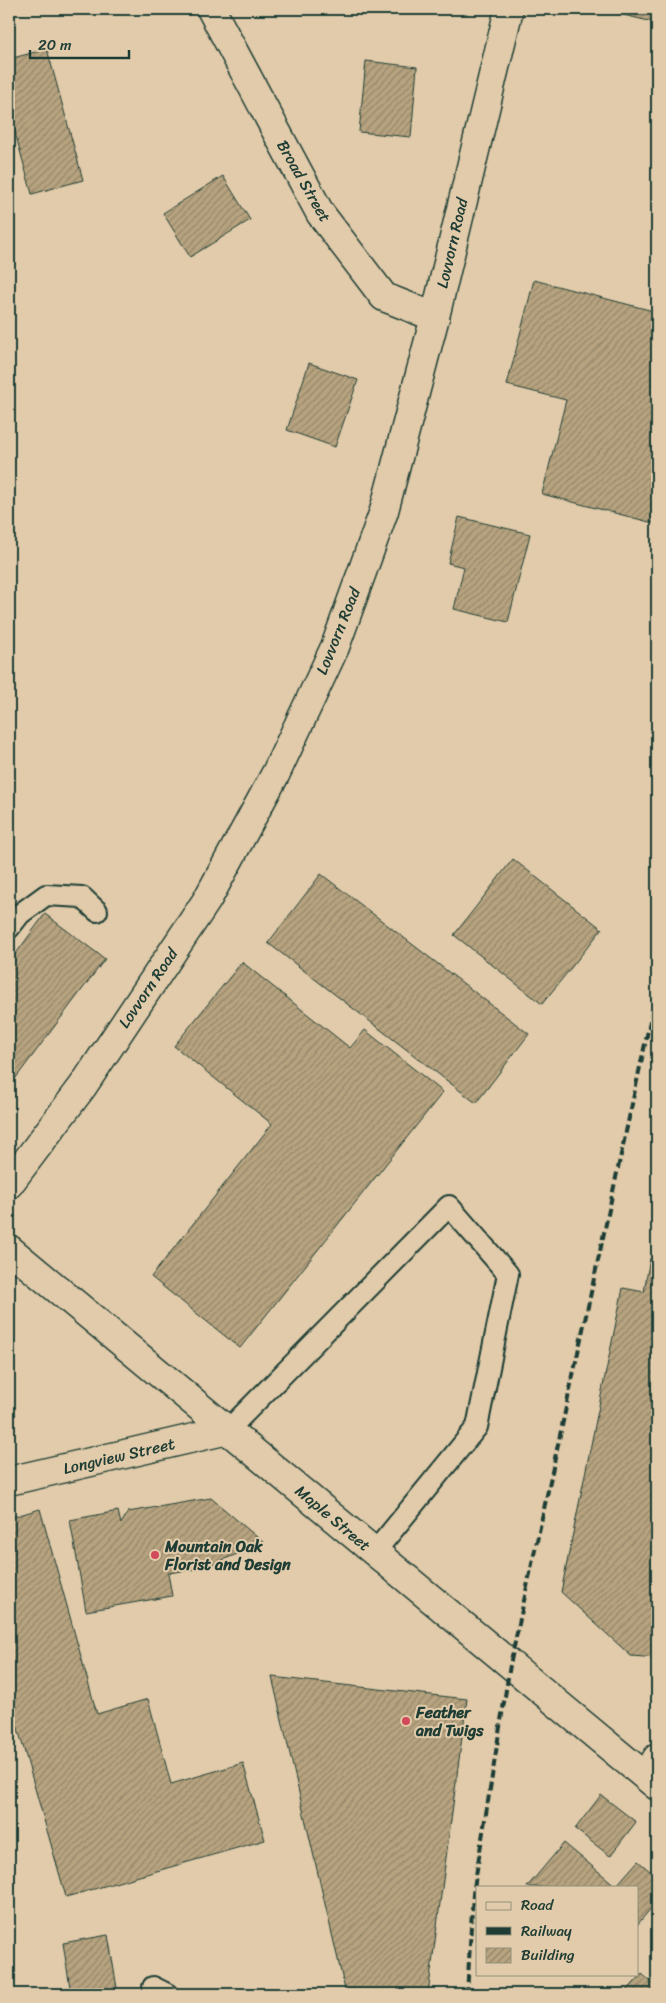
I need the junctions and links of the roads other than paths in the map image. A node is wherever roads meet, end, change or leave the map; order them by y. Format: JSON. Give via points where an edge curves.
{"nodes":[{"id":1,"x":211,"y":9,"type":"edge"},
{"id":2,"x":509,"y":9,"type":"edge"},
{"id":3,"x":435,"y":317,"type":"junction"},
{"id":4,"x":97,"y":911,"type":"dead end"},
{"id":5,"x":9,"y":928,"type":"edge"},
{"id":6,"x":9,"y":1184,"type":"edge"},
{"id":7,"x":9,"y":1250,"type":"edge"},
{"id":8,"x":228,"y":1430,"type":"junction"},
{"id":9,"x":9,"y":1481,"type":"edge"},
{"id":10,"x":374,"y":1553,"type":"junction"},
{"id":11,"x":654,"y":1773,"type":"edge"}],
"edges":[{"from":1,"to":3,"type":"street","name":"Broad Street","via":[[320,213],[384,297]]},
{"from":2,"to":3,"type":"street","name":"Lovvorn Road"},
{"from":3,"to":6,"type":"street","name":"Lovvorn Road","via":[[384,511],[334,647],[276,773],[207,900],[83,1086]]},
{"from":4,"to":5,"type":"lane","via":[[82,897],[46,895],[20,914]]},
{"from":7,"to":8,"type":"street","name":"Maple Street"},
{"from":8,"to":9,"type":"street","name":"Longview Street"},
{"from":8,"to":10,"type":"street","name":"Maple Street"},
{"from":8,"to":10,"type":"lane","via":[[449,1206],[508,1274],[477,1428]]},
{"from":10,"to":11,"type":"street","name":"Maple Street"}]}
